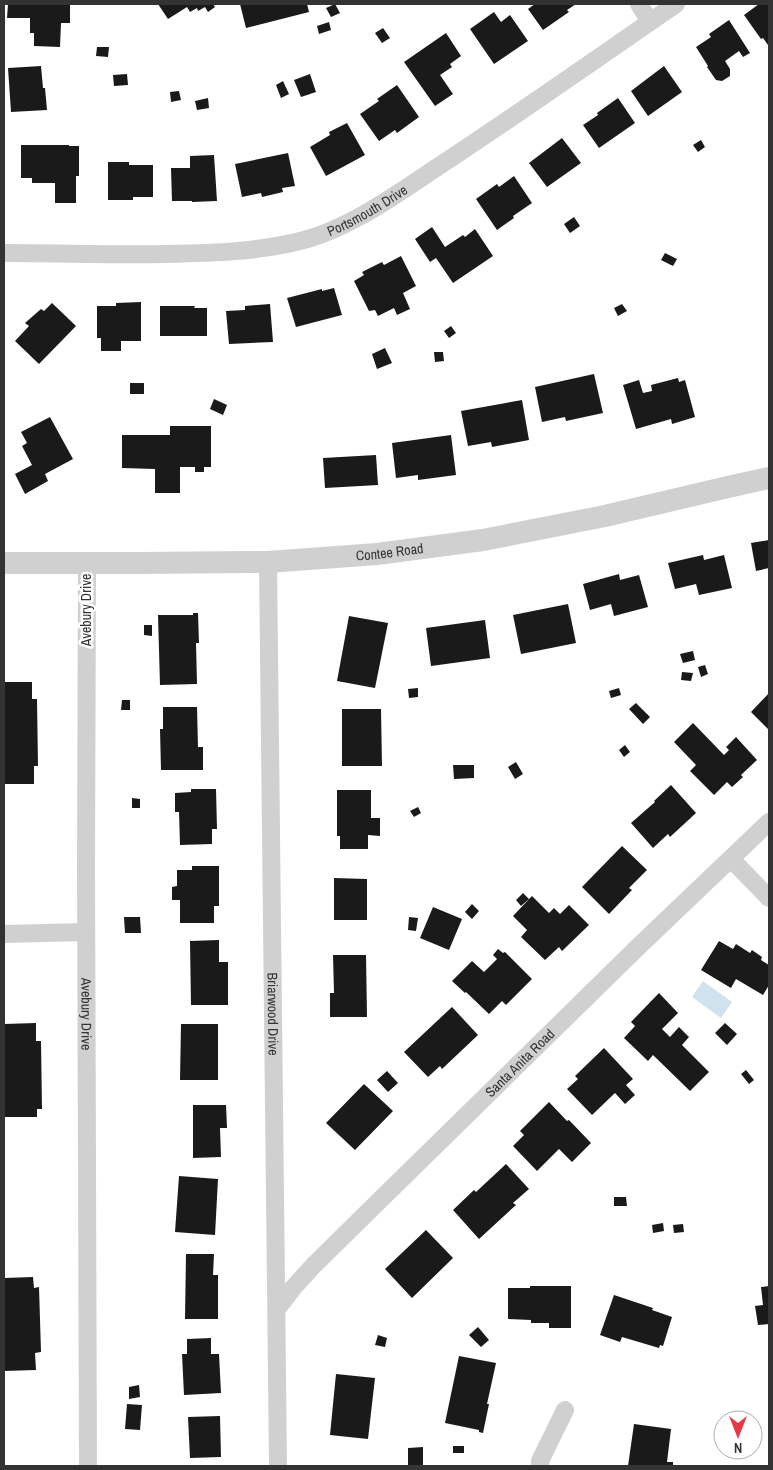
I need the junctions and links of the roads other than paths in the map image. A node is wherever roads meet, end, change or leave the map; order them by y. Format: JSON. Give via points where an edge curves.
{"nodes":[{"id":1,"x":639,"y":4,"type":"edge"},
{"id":2,"x":676,"y":4,"type":"edge"},
{"id":3,"x":650,"y":22,"type":"junction"},
{"id":4,"x":4,"y":253,"type":"edge"},
{"id":5,"x":769,"y":478,"type":"edge"},
{"id":6,"x":268,"y":562,"type":"junction"},
{"id":7,"x":4,"y":563,"type":"edge"},
{"id":8,"x":86,"y":563,"type":"junction"},
{"id":9,"x":769,"y":822,"type":"edge"},
{"id":10,"x":731,"y":859,"type":"junction"},
{"id":11,"x":769,"y":898,"type":"edge"},
{"id":12,"x":86,"y":932,"type":"junction"},
{"id":13,"x":4,"y":934,"type":"edge"},
{"id":14,"x":277,"y":1309,"type":"junction"},
{"id":15,"x":565,"y":1410,"type":"dead end"},
{"id":16,"x":88,"y":1466,"type":"edge"},
{"id":17,"x":278,"y":1466,"type":"edge"},
{"id":18,"x":540,"y":1466,"type":"edge"}],
"edges":[{"from":1,"to":3,"type":"street"},
{"from":2,"to":3,"type":"street","name":"Portsmouth Drive"},
{"from":3,"to":4,"type":"street","name":"Portsmouth Drive","via":[[464,150],[393,196],[326,233],[279,246],[220,253]]},
{"from":5,"to":6,"type":"street","name":"Contee Road","via":[[606,516],[483,540],[376,554]]},
{"from":6,"to":8,"type":"street","name":"Contee Road"},
{"from":6,"to":14,"type":"street","name":"Briarwood Drive"},
{"from":7,"to":8,"type":"street","name":"Contee Road"},
{"from":8,"to":12,"type":"street","name":"Avebury Drive"},
{"from":9,"to":10,"type":"street","name":"Santa Anita Road"},
{"from":10,"to":11,"type":"street"},
{"from":10,"to":14,"type":"street","name":"Santa Anita Road","via":[[313,1266]]},
{"from":12,"to":13,"type":"street"},
{"from":12,"to":16,"type":"street","name":"Avebury Drive"},
{"from":14,"to":17,"type":"street","name":"Briarwood Drive"},
{"from":15,"to":18,"type":"street"}]}
